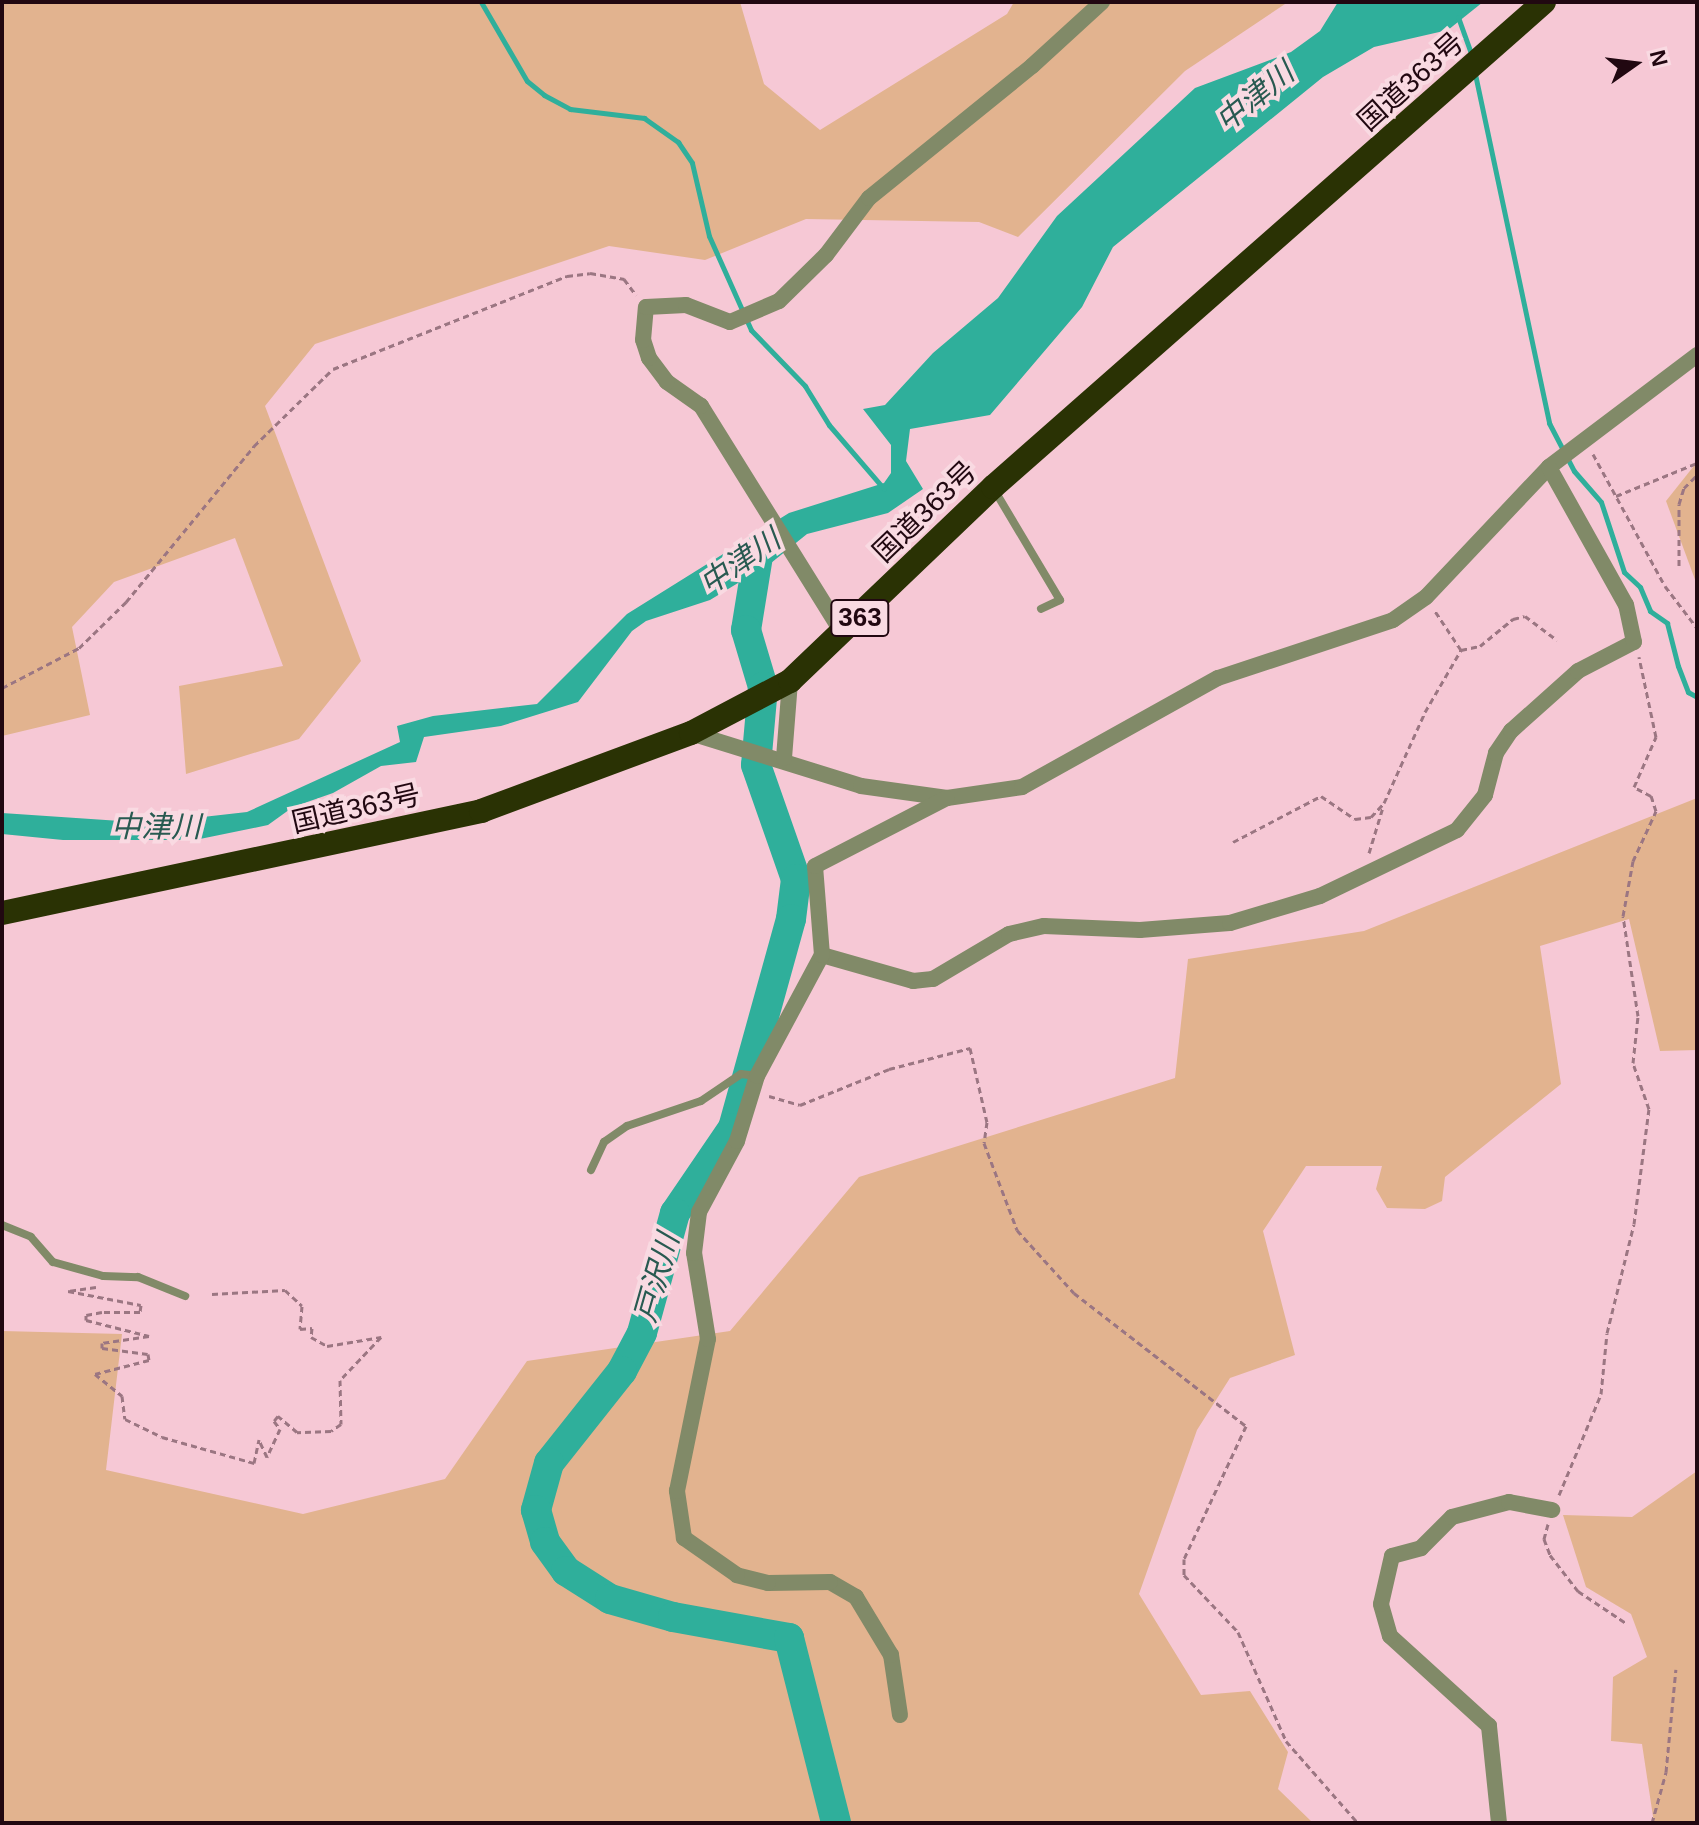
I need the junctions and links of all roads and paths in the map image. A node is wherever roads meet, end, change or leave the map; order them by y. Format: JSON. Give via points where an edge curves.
{"nodes":[{"id":1,"x":1102,"y":2,"type":"edge"},
{"id":2,"x":1544,"y":2,"type":"edge"},
{"id":3,"x":646,"y":307,"type":"junction"},
{"id":4,"x":1697,"y":355,"type":"edge"},
{"id":5,"x":1584,"y":438,"type":"junction"},
{"id":6,"x":1697,"y":463,"type":"edge"},
{"id":7,"x":1549,"y":467,"type":"junction"},
{"id":8,"x":1697,"y":475,"type":"edge"},
{"id":9,"x":993,"y":487,"type":"junction"},
{"id":10,"x":1616,"y":496,"type":"junction"},
{"id":11,"x":1679,"y":566,"type":"dead end"},
{"id":12,"x":1426,"y":597,"type":"junction"},
{"id":13,"x":1041,"y":609,"type":"dead end"},
{"id":14,"x":836,"y":626,"type":"junction"},
{"id":15,"x":1697,"y":628,"type":"edge"},
{"id":16,"x":1557,"y":640,"type":"dead end"},
{"id":17,"x":1634,"y":642,"type":"junction"},
{"id":18,"x":1461,"y":650,"type":"junction"},
{"id":19,"x":790,"y":681,"type":"junction"},
{"id":20,"x":2,"y":688,"type":"edge"},
{"id":21,"x":691,"y":733,"type":"junction"},
{"id":22,"x":784,"y":758,"type":"junction"},
{"id":23,"x":947,"y":798,"type":"junction"},
{"id":24,"x":1384,"y":803,"type":"junction"},
{"id":25,"x":1233,"y":842,"type":"dead end"},
{"id":26,"x":1368,"y":874,"type":"junction"},
{"id":27,"x":2,"y":913,"type":"edge"},
{"id":28,"x":822,"y":955,"type":"junction"},
{"id":29,"x":757,"y":1076,"type":"junction"},
{"id":30,"x":591,"y":1170,"type":"dead end"},
{"id":31,"x":2,"y":1225,"type":"edge"},
{"id":32,"x":91,"y":1273,"type":"junction"},
{"id":33,"x":212,"y":1294,"type":"dead end"},
{"id":34,"x":185,"y":1296,"type":"dead end"},
{"id":35,"x":1552,"y":1510,"type":"junction"},
{"id":36,"x":1626,"y":1623,"type":"dead end"},
{"id":37,"x":1676,"y":1669,"type":"dead end"},
{"id":38,"x":900,"y":1715,"type":"dead end"},
{"id":39,"x":1358,"y":1823,"type":"edge"},
{"id":40,"x":1499,"y":1823,"type":"edge"},
{"id":41,"x":1652,"y":1823,"type":"edge"}],
"edges":[{"from":1,"to":3,"type":"street","via":[[869,198],[826,255],[779,301],[730,322],[686,305]]},
{"from":2,"to":9,"type":"highway","name":"国道363号","number":"363"},
{"from":3,"to":14,"type":"street","via":[[643,340],[649,358],[667,382],[701,406]]},
{"from":3,"to":20,"type":"path","via":[[624,279],[590,273],[567,276],[333,369],[254,446],[126,602],[79,648]]},
{"from":4,"to":5,"type":"street"},
{"from":5,"to":7,"type":"street"},
{"from":5,"to":10,"type":"path"},
{"from":6,"to":10,"type":"path"},
{"from":7,"to":12,"type":"street"},
{"from":7,"to":17,"type":"street","via":[[1626,605]]},
{"from":8,"to":11,"type":"path","via":[[1684,488],[1679,504]]},
{"from":9,"to":13,"type":"lane","via":[[1060,600]]},
{"from":9,"to":14,"type":"highway","name":"国道363号","number":"363"},
{"from":10,"to":15,"type":"path","via":[[1684,617]]},
{"from":12,"to":18,"type":"path"},
{"from":12,"to":23,"type":"street","via":[[1393,620],[1205,684],[1022,787]]},
{"from":14,"to":19,"type":"highway","name":"国道363号","number":"363"},
{"from":16,"to":18,"type":"path","via":[[1525,616],[1513,619],[1480,646]]},
{"from":17,"to":26,"type":"street","via":[[1578,671],[1511,731],[1496,753],[1485,795],[1457,830]]},
{"from":17,"to":35,"type":"path","via":[[1656,737],[1634,787],[1651,796],[1656,811],[1633,861],[1623,916],[1638,1016],[1633,1063],[1649,1109],[1634,1224],[1607,1333],[1601,1394]]},
{"from":18,"to":24,"type":"path","via":[[1425,712]]},
{"from":19,"to":21,"type":"highway","name":"国道363号","number":"363"},
{"from":19,"to":22,"type":"street"},
{"from":21,"to":22,"type":"street"},
{"from":21,"to":27,"type":"highway","name":"国道363号","number":"363","via":[[481,811]]},
{"from":22,"to":23,"type":"street","via":[[861,786]]},
{"from":23,"to":28,"type":"street","via":[[815,866]]},
{"from":24,"to":25,"type":"path","via":[[1371,817],[1355,819],[1321,796]]},
{"from":24,"to":26,"type":"path","via":[[1369,850]]},
{"from":26,"to":28,"type":"street","via":[[1272,913],[1230,923],[1140,930],[1084,925],[1032,929],[979,949],[933,979],[889,977]]},
{"from":28,"to":29,"type":"street"},
{"from":29,"to":30,"type":"lane","via":[[741,1074],[701,1101],[627,1126],[604,1142]]},
{"from":29,"to":38,"type":"street","via":[[737,1141],[707,1192],[695,1232],[708,1339],[677,1491],[679,1525],[694,1549],[750,1581],[845,1587],[891,1655]]},
{"from":29,"to":39,"type":"path","via":[[771,1098],[800,1105],[889,1069],[970,1048],[987,1122],[984,1143],[1017,1230],[1074,1293],[1246,1426],[1184,1559],[1184,1575],[1238,1632],[1286,1741]]},
{"from":31,"to":32,"type":"lane","via":[[31,1237],[53,1262]]},
{"from":32,"to":33,"type":"path","via":[[105,1286],[68,1291],[141,1305],[140,1312],[102,1312],[86,1315],[86,1320],[149,1336],[102,1343],[102,1348],[148,1354],[149,1360],[95,1374],[122,1396],[125,1419],[162,1437],[254,1463],[259,1440],[267,1457],[280,1429],[274,1421],[278,1416],[297,1432],[331,1431],[341,1424],[340,1380],[381,1337],[327,1346],[311,1337],[312,1328],[300,1329],[302,1306],[285,1290]]},
{"from":32,"to":34,"type":"lane","via":[[138,1277]]},
{"from":35,"to":36,"type":"path","via":[[1544,1539],[1550,1555],[1578,1591]]},
{"from":35,"to":40,"type":"street","via":[[1509,1502],[1452,1517],[1421,1548],[1392,1556],[1381,1604],[1390,1636],[1489,1726]]},
{"from":37,"to":41,"type":"path","via":[[1666,1772]]}]}
